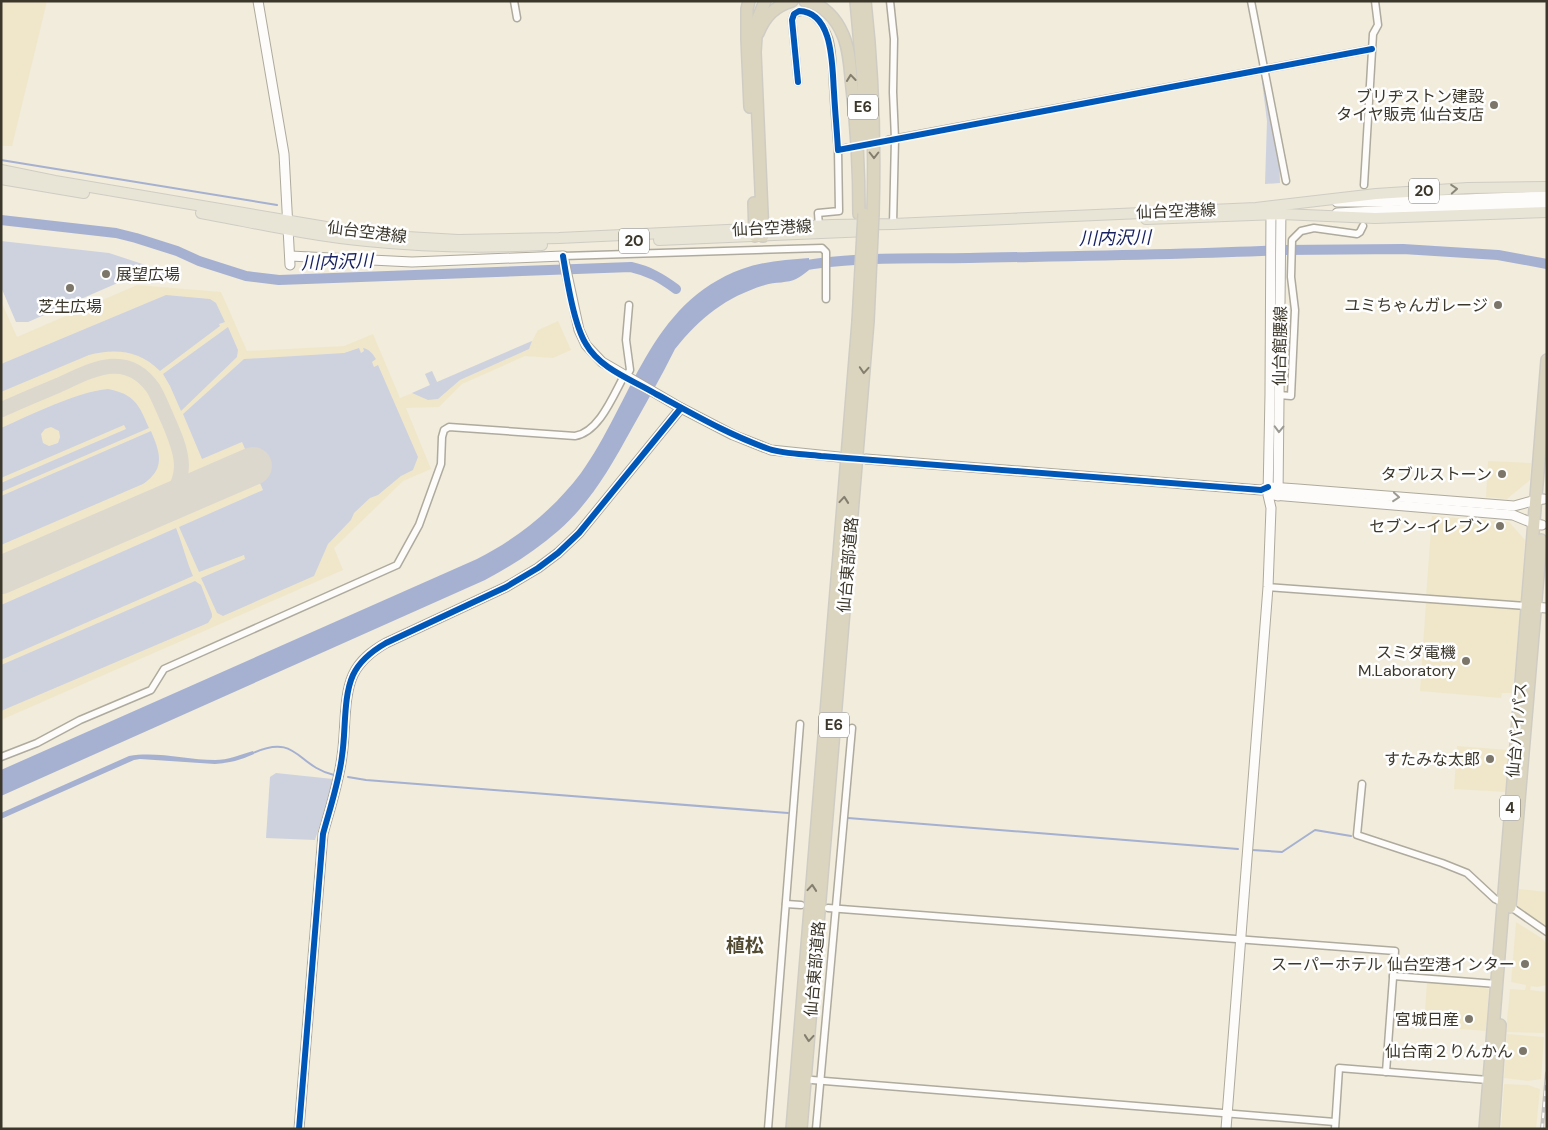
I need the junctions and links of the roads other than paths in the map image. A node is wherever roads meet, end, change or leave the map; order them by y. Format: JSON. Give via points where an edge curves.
{"nodes":[{"id":1,"x":258,"y":1,"type":"edge"},
{"id":2,"x":514,"y":1,"type":"edge"},
{"id":3,"x":749,"y":1,"type":"edge"},
{"id":4,"x":758,"y":1,"type":"edge"},
{"id":5,"x":765,"y":1,"type":"edge"},
{"id":6,"x":792,"y":1,"type":"edge"},
{"id":7,"x":805,"y":1,"type":"edge"},
{"id":8,"x":856,"y":1,"type":"edge"},
{"id":9,"x":865,"y":1,"type":"edge"},
{"id":10,"x":870,"y":1,"type":"edge"},
{"id":11,"x":890,"y":1,"type":"edge"},
{"id":12,"x":1251,"y":1,"type":"edge"},
{"id":13,"x":1374,"y":1,"type":"edge"},
{"id":14,"x":517,"y":18,"type":"dead end"},
{"id":15,"x":748,"y":25,"type":"junction"},
{"id":16,"x":868,"y":33,"type":"junction"},
{"id":17,"x":756,"y":39,"type":"junction"},
{"id":18,"x":1372,"y":49,"type":"junction"},
{"id":19,"x":1264,"y":70,"type":"junction"},
{"id":20,"x":798,"y":82,"type":"dead end"},
{"id":21,"x":891,"y":140,"type":"junction"},
{"id":22,"x":847,"y":148,"type":"tunnel mouth"},
{"id":23,"x":838,"y":150,"type":"junction"},
{"id":24,"x":1,"y":170,"type":"edge"},
{"id":25,"x":1,"y":178,"type":"edge"},
{"id":26,"x":1286,"y":181,"type":"dead end"},
{"id":27,"x":1364,"y":185,"type":"dead end"},
{"id":28,"x":1547,"y":187,"type":"edge"},
{"id":29,"x":1547,"y":196,"type":"edge"},
{"id":30,"x":1301,"y":202,"type":"junction"},
{"id":31,"x":1468,"y":202,"type":"junction"},
{"id":32,"x":1547,"y":204,"type":"edge"},
{"id":33,"x":1276,"y":210,"type":"junction"},
{"id":34,"x":1547,"y":212,"type":"edge"},
{"id":35,"x":865,"y":214,"type":"junction"},
{"id":36,"x":1302,"y":214,"type":"junction"},
{"id":37,"x":893,"y":224,"type":"junction"},
{"id":38,"x":287,"y":225,"type":"junction"},
{"id":39,"x":819,"y":226,"type":"junction"},
{"id":40,"x":1363,"y":226,"type":"dead end"},
{"id":41,"x":759,"y":232,"type":"junction"},
{"id":42,"x":563,"y":259,"type":"junction"},
{"id":43,"x":1276,"y":275,"type":"junction"},
{"id":44,"x":826,"y":299,"type":"dead end"},
{"id":45,"x":629,"y":305,"type":"dead end"},
{"id":46,"x":863,"y":321,"type":"junction"},
{"id":47,"x":1547,"y":360,"type":"edge"},
{"id":48,"x":626,"y":377,"type":"junction"},
{"id":49,"x":1279,"y":395,"type":"junction"},
{"id":50,"x":681,"y":408,"type":"junction"},
{"id":51,"x":839,"y":457,"type":"dead end"},
{"id":52,"x":866,"y":459,"type":"dead end"},
{"id":53,"x":1547,"y":463,"type":"edge"},
{"id":54,"x":1266,"y":491,"type":"junction"},
{"id":55,"x":1278,"y":492,"type":"junction"},
{"id":56,"x":1540,"y":499,"type":"junction"},
{"id":57,"x":1271,"y":508,"type":"junction"},
{"id":58,"x":1538,"y":525,"type":"junction"},
{"id":59,"x":1268,"y":587,"type":"junction"},
{"id":60,"x":1537,"y":607,"type":"edge"},
{"id":61,"x":800,"y":724,"type":"dead end"},
{"id":62,"x":852,"y":728,"type":"dead end"},
{"id":63,"x":1,"y":757,"type":"edge"},
{"id":64,"x":1362,"y":784,"type":"dead end"},
{"id":65,"x":786,"y":904,"type":"junction"},
{"id":66,"x":801,"y":905,"type":"dead end"},
{"id":67,"x":1507,"y":905,"type":"junction"},
{"id":68,"x":832,"y":908,"type":"junction"},
{"id":69,"x":1547,"y":932,"type":"edge"},
{"id":70,"x":1240,"y":939,"type":"junction"},
{"id":71,"x":1393,"y":976,"type":"junction"},
{"id":72,"x":1497,"y":984,"type":"junction"},
{"id":73,"x":1386,"y":1072,"type":"junction"},
{"id":74,"x":812,"y":1080,"type":"dead end"},
{"id":75,"x":1488,"y":1080,"type":"junction"},
{"id":76,"x":820,"y":1081,"type":"junction"},
{"id":77,"x":1227,"y":1113,"type":"junction"},
{"id":78,"x":1335,"y":1125,"type":"edge"},
{"id":79,"x":299,"y":1129,"type":"edge"},
{"id":80,"x":768,"y":1129,"type":"edge"},
{"id":81,"x":792,"y":1129,"type":"edge"},
{"id":82,"x":802,"y":1129,"type":"edge"},
{"id":83,"x":816,"y":1129,"type":"edge"},
{"id":84,"x":1226,"y":1129,"type":"edge"},
{"id":85,"x":1485,"y":1129,"type":"edge"},
{"id":86,"x":1493,"y":1129,"type":"edge"}],
"edges":[{"from":1,"to":38,"type":"street","via":[[284,154]]},
{"from":2,"to":14,"type":"street"},
{"from":3,"to":15,"type":"highway"},
{"from":4,"to":15,"type":"highway"},
{"from":5,"to":17,"type":"highway","via":[[757,21]]},
{"from":6,"to":17,"type":"highway","via":[[770,13]]},
{"from":35,"to":7,"type":"highway","one_way":true,"via":[[846,45],[830,14],[817,4]]},
{"from":8,"to":35,"type":"highway","name":"仙台東部道路","number":"E6","via":[[863,79]]},
{"from":9,"to":16,"type":"highway","name":"仙台東部道路","number":"E6"},
{"from":10,"to":16,"type":"highway"},
{"from":11,"to":21,"type":"street","via":[[894,39]]},
{"from":12,"to":19,"type":"street"},
{"from":13,"to":18,"type":"street","via":[[1378,25],[1373,34]]},
{"from":15,"to":41,"type":"highway","via":[[747,70]]},
{"from":16,"to":35,"type":"highway","name":"仙台東部道路","number":"E6","one_way":true,"via":[[874,139]]},
{"from":17,"to":41,"type":"highway"},
{"from":18,"to":19,"type":"street"},
{"from":18,"to":27,"type":"street"},
{"from":19,"to":21,"type":"street"},
{"from":19,"to":26,"type":"street"},
{"from":20,"to":23,"type":"street","via":[[792,20],[794,14],[804,11],[816,19],[829,39]]},
{"from":21,"to":37,"type":"street"},
{"from":22,"to":23,"type":"street"},
{"from":23,"to":39,"type":"street","via":[[839,211],[818,212]]},
{"from":24,"to":38,"type":"main road","name":"仙台空港線","number":"20"},
{"from":25,"to":38,"type":"main road","name":"仙台空港線","number":"20"},
{"from":30,"to":28,"type":"main road","name":"仙台空港線","number":"20","one_way":true,"via":[[1376,194]]},
{"from":29,"to":31,"type":"street"},
{"from":30,"to":31,"type":"street"},
{"from":30,"to":33,"type":"main road","name":"仙台空港線","number":"20"},
{"from":31,"to":32,"type":"street"},
{"from":31,"to":36,"type":"street"},
{"from":33,"to":36,"type":"main road","name":"仙台空港線","number":"20"},
{"from":33,"to":37,"type":"main road","name":"仙台空港線","number":"20"},
{"from":33,"to":41,"type":"main road","name":"仙台空港線","number":"20"},
{"from":33,"to":43,"type":"street","name":"仙台館腰線","via":[[1271,243]]},
{"from":33,"to":43,"type":"street","name":"仙台館腰線","via":[[1281,243]]},
{"from":34,"to":36,"type":"main road","name":"仙台空港線","number":"20","via":[[1375,218]]},
{"from":35,"to":46,"type":"highway","name":"仙台東部道路","number":"E6","bridge":true},
{"from":35,"to":46,"type":"highway","name":"仙台東部道路","number":"E6","bridge":true},
{"from":37,"to":39,"type":"main road","name":"仙台空港線","number":"20"},
{"from":38,"to":41,"type":"main road","name":"仙台空港線","number":"20","via":[[366,241],[448,247],[524,246]]},
{"from":38,"to":42,"type":"street","via":[[290,261]]},
{"from":39,"to":41,"type":"main road","name":"仙台空港線","number":"20"},
{"from":40,"to":49,"type":"street","via":[[1357,234],[1306,229],[1292,242],[1291,277],[1295,310],[1291,396]]},
{"from":42,"to":44,"type":"street","via":[[822,248],[826,252]]},
{"from":42,"to":48,"type":"street","via":[[579,330],[586,345],[602,362]]},
{"from":43,"to":49,"type":"street","name":"仙台館腰線"},
{"from":43,"to":54,"type":"street","name":"仙台館腰線"},
{"from":45,"to":48,"type":"street","via":[[626,340],[630,370]]},
{"from":81,"to":46,"type":"highway","name":"仙台東部道路","number":"E6","one_way":true},
{"from":46,"to":82,"type":"highway","name":"仙台東部道路","number":"E6","one_way":true},
{"from":47,"to":56,"type":"highway","name":"仙台バイパス","number":"4"},
{"from":48,"to":50,"type":"street"},
{"from":48,"to":63,"type":"street","via":[[596,424],[581,435],[448,427],[444,430],[440,464],[419,525],[397,565],[164,668],[151,690]]},
{"from":49,"to":55,"type":"street","name":"仙台館腰線","one_way":true},
{"from":50,"to":51,"type":"street","via":[[771,450]]},
{"from":50,"to":79,"type":"street","via":[[585,526],[558,552],[506,587],[371,652],[353,676],[341,765],[322,842]]},
{"from":52,"to":54,"type":"street"},
{"from":53,"to":56,"type":"highway","name":"仙台バイパス","number":"4"},
{"from":54,"to":55,"type":"street"},
{"from":54,"to":57,"type":"street","name":"仙台館腰線"},
{"from":55,"to":56,"type":"street","one_way":true,"via":[[1514,506]]},
{"from":55,"to":57,"type":"street"},
{"from":55,"to":58,"type":"street","via":[[1513,515]]},
{"from":56,"to":58,"type":"highway","name":"仙台バイパス","number":"4"},
{"from":57,"to":59,"type":"street"},
{"from":58,"to":60,"type":"highway","name":"仙台バイパス","number":"4"},
{"from":59,"to":60,"type":"street"},
{"from":59,"to":70,"type":"street"},
{"from":60,"to":67,"type":"highway","name":"仙台バイパス","number":"4"},
{"from":61,"to":65,"type":"street"},
{"from":62,"to":68,"type":"street"},
{"from":64,"to":67,"type":"street","via":[[1358,835],[1467,874]]},
{"from":65,"to":66,"type":"street"},
{"from":65,"to":80,"type":"street"},
{"from":67,"to":69,"type":"street"},
{"from":67,"to":72,"type":"highway","name":"仙台バイパス","number":"4"},
{"from":67,"to":86,"type":"highway","name":"仙台バイパス","number":"4"},
{"from":68,"to":70,"type":"street"},
{"from":68,"to":76,"type":"street"},
{"from":70,"to":71,"type":"street","via":[[1395,951]]},
{"from":70,"to":77,"type":"street"},
{"from":71,"to":72,"type":"street"},
{"from":71,"to":73,"type":"street"},
{"from":72,"to":75,"type":"highway","name":"仙台バイパス","number":"4"},
{"from":73,"to":75,"type":"street"},
{"from":73,"to":78,"type":"street","via":[[1339,1068]]},
{"from":74,"to":76,"type":"street"},
{"from":75,"to":85,"type":"highway","name":"仙台バイパス","number":"4"},
{"from":76,"to":77,"type":"street"},
{"from":76,"to":83,"type":"street"},
{"from":77,"to":78,"type":"street"},
{"from":77,"to":84,"type":"street"}]}
